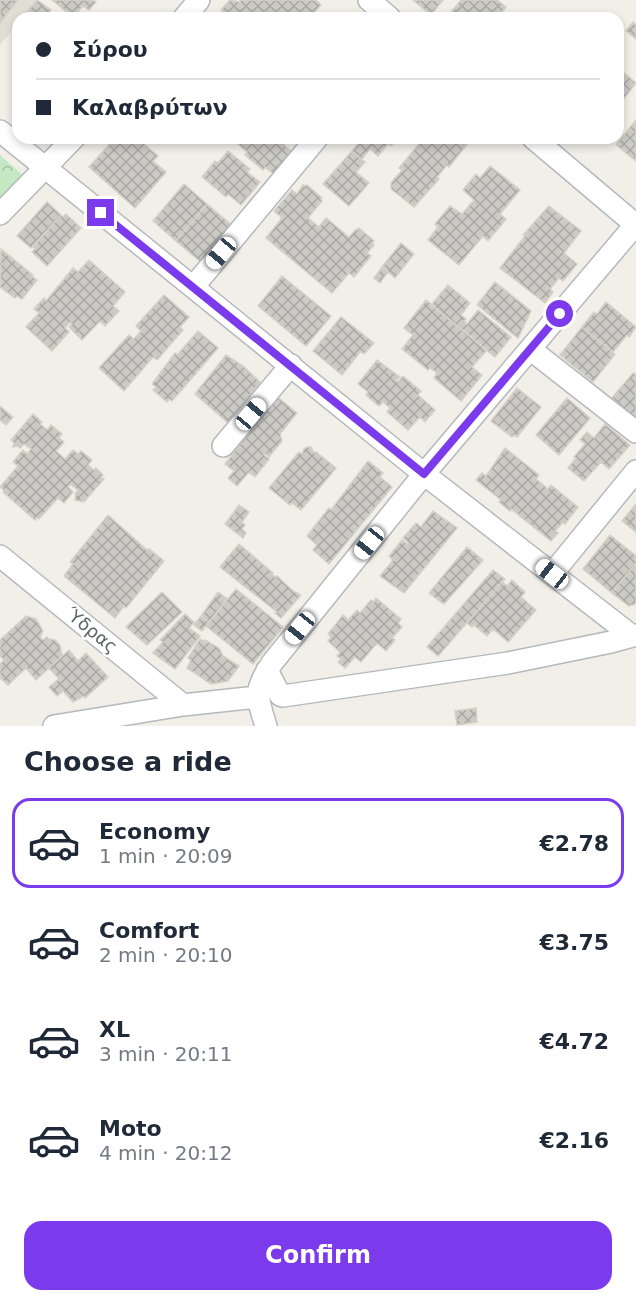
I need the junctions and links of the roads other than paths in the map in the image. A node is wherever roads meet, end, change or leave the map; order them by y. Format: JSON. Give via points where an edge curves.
{"nodes":[{"id":1,"x":199,"y":0,"type":"edge"},
{"id":2,"x":189,"y":12,"type":"edge"},
{"id":3,"x":0,"y":131,"type":"edge"},
{"id":4,"x":12,"y":141,"type":"edge"},
{"id":5,"x":15,"y":144,"type":"edge"},
{"id":6,"x":68,"y":144,"type":"edge"},
{"id":7,"x":312,"y":144,"type":"edge"},
{"id":8,"x":540,"y":144,"type":"edge"},
{"id":9,"x":45,"y":169,"type":"junction"},
{"id":10,"x":0,"y":214,"type":"edge"},
{"id":11,"x":636,"y":224,"type":"edge"},
{"id":12,"x":194,"y":286,"type":"junction"},
{"id":13,"x":530,"y":349,"type":"junction"},
{"id":14,"x":291,"y":365,"type":"junction"},
{"id":15,"x":636,"y":432,"type":"edge"},
{"id":16,"x":224,"y":446,"type":"dead end"},
{"id":17,"x":636,"y":471,"type":"edge"},
{"id":18,"x":424,"y":474,"type":"junction"},
{"id":19,"x":0,"y":556,"type":"edge"},
{"id":20,"x":552,"y":574,"type":"junction"},
{"id":21,"x":634,"y":635,"type":"edge"},
{"id":22,"x":267,"y":670,"type":"junction"},
{"id":23,"x":257,"y":697,"type":"junction"},
{"id":24,"x":183,"y":705,"type":"junction"},
{"id":25,"x":54,"y":726,"type":"edge"},
{"id":26,"x":266,"y":726,"type":"edge"}],
"edges":[{"from":1,"to":2,"type":"street"},
{"from":3,"to":4,"type":"street"},
{"from":5,"to":9,"type":"street"},
{"from":6,"to":9,"type":"street"},
{"from":7,"to":12,"type":"street"},
{"from":8,"to":11,"type":"street"},
{"from":9,"to":10,"type":"street"},
{"from":9,"to":12,"type":"street"},
{"from":11,"to":13,"type":"street"},
{"from":12,"to":14,"type":"street"},
{"from":13,"to":15,"type":"street"},
{"from":13,"to":18,"type":"street"},
{"from":14,"to":16,"type":"street"},
{"from":14,"to":18,"type":"street"},
{"from":17,"to":20,"type":"street"},
{"from":18,"to":20,"type":"street"},
{"from":18,"to":22,"type":"street"},
{"from":19,"to":24,"type":"street","name":"Ύδρας"},
{"from":20,"to":21,"type":"street"},
{"from":21,"to":22,"type":"street","via":[[508,663],[283,696]]},
{"from":22,"to":23,"type":"street"},
{"from":23,"to":24,"type":"street"},
{"from":23,"to":26,"type":"street"},
{"from":24,"to":25,"type":"street"}]}
